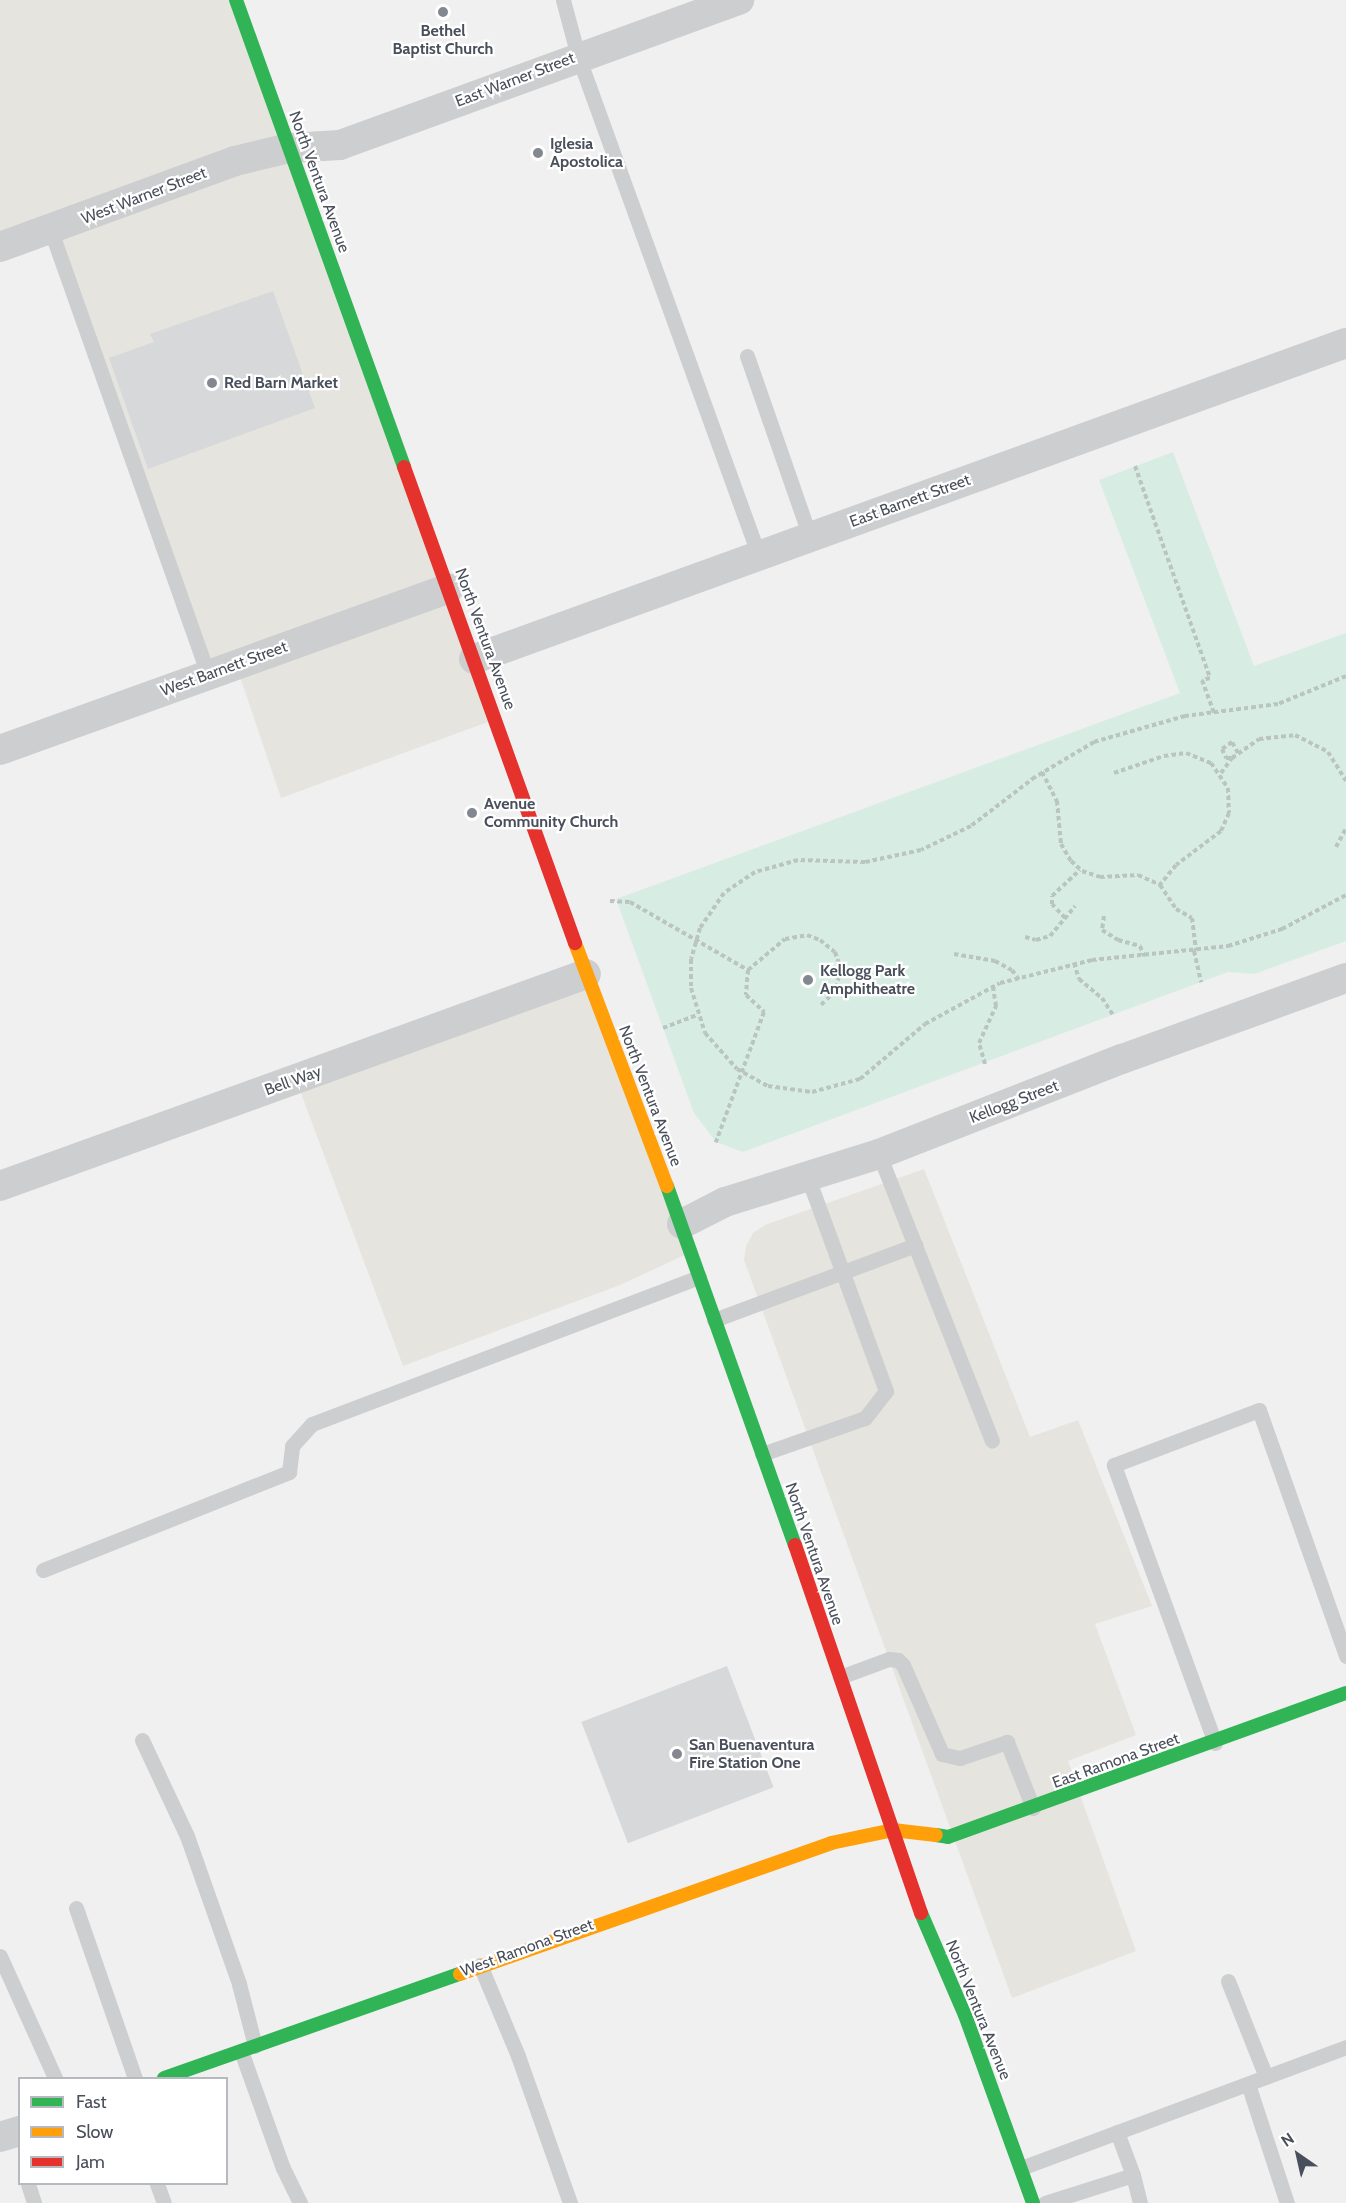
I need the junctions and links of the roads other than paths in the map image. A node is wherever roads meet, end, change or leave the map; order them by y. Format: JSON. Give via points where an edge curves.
{"nodes":[{"id":1,"x":236,"y":0,"type":"edge"},
{"id":2,"x":563,"y":0,"type":"edge"},
{"id":3,"x":739,"y":0,"type":"edge"},
{"id":4,"x":579,"y":56,"type":"junction"},
{"id":5,"x":289,"y":148,"type":"junction"},
{"id":6,"x":51,"y":231,"type":"junction"},
{"id":7,"x":0,"y":247,"type":"edge"},
{"id":8,"x":1346,"y":343,"type":"edge"},
{"id":9,"x":747,"y":356,"type":"dead end"},
{"id":10,"x":810,"y":537,"type":"junction"},
{"id":11,"x":759,"y":556,"type":"junction"},
{"id":12,"x":449,"y":588,"type":"junction"},
{"id":13,"x":474,"y":659,"type":"junction"},
{"id":14,"x":208,"y":675,"type":"junction"},
{"id":15,"x":0,"y":750,"type":"edge"},
{"id":16,"x":586,"y":974,"type":"junction"},
{"id":17,"x":1346,"y":978,"type":"edge"},
{"id":18,"x":879,"y":1154,"type":"junction"},
{"id":19,"x":807,"y":1175,"type":"junction"},
{"id":20,"x":0,"y":1186,"type":"edge"},
{"id":21,"x":682,"y":1224,"type":"junction"},
{"id":22,"x":916,"y":1245,"type":"junction"},
{"id":23,"x":843,"y":1271,"type":"junction"},
{"id":24,"x":699,"y":1277,"type":"junction"},
{"id":25,"x":714,"y":1320,"type":"junction"},
{"id":26,"x":992,"y":1441,"type":"dead end"},
{"id":27,"x":762,"y":1454,"type":"junction"},
{"id":28,"x":43,"y":1570,"type":"dead end"},
{"id":29,"x":1346,"y":1656,"type":"edge"},
{"id":30,"x":840,"y":1677,"type":"junction"},
{"id":31,"x":1346,"y":1693,"type":"edge"},
{"id":32,"x":142,"y":1740,"type":"dead end"},
{"id":33,"x":1215,"y":1743,"type":"junction"},
{"id":34,"x":1033,"y":1808,"type":"junction"},
{"id":35,"x":893,"y":1830,"type":"junction"},
{"id":36,"x":76,"y":1908,"type":"dead end"},
{"id":37,"x":0,"y":1956,"type":"edge"},
{"id":38,"x":480,"y":1965,"type":"junction"},
{"id":39,"x":1228,"y":1981,"type":"dead end"},
{"id":40,"x":1346,"y":2047,"type":"edge"},
{"id":41,"x":248,"y":2048,"type":"junction"},
{"id":42,"x":54,"y":2077,"type":"edge"},
{"id":43,"x":134,"y":2077,"type":"edge"},
{"id":44,"x":169,"y":2077,"type":"edge"},
{"id":45,"x":1266,"y":2077,"type":"junction"},
{"id":46,"x":1248,"y":2084,"type":"junction"},
{"id":47,"x":1117,"y":2132,"type":"junction"},
{"id":48,"x":1021,"y":2168,"type":"junction"},
{"id":49,"x":1133,"y":2175,"type":"junction"},
{"id":50,"x":28,"y":2185,"type":"edge"},
{"id":51,"x":157,"y":2185,"type":"edge"},
{"id":52,"x":34,"y":2203,"type":"edge"},
{"id":53,"x":164,"y":2203,"type":"edge"},
{"id":54,"x":300,"y":2203,"type":"edge"},
{"id":55,"x":570,"y":2203,"type":"edge"},
{"id":56,"x":1033,"y":2203,"type":"edge"},
{"id":57,"x":1045,"y":2203,"type":"edge"},
{"id":58,"x":1140,"y":2203,"type":"edge"},
{"id":59,"x":1287,"y":2203,"type":"edge"}],
"edges":[{"from":1,"to":5,"type":"main road","name":"North Ventura Avenue"},
{"from":2,"to":4,"type":"lane"},
{"from":3,"to":4,"type":"street","name":"East Warner Street"},
{"from":4,"to":5,"type":"street","name":"East Warner Street","via":[[340,145]]},
{"from":4,"to":11,"type":"lane"},
{"from":5,"to":6,"type":"street","name":"West Warner Street","via":[[235,161]]},
{"from":5,"to":12,"type":"main road","name":"North Ventura Avenue"},
{"from":6,"to":7,"type":"street","name":"West Warner Street"},
{"from":6,"to":14,"type":"lane"},
{"from":8,"to":10,"type":"street","name":"East Barnett Street"},
{"from":9,"to":10,"type":"lane"},
{"from":10,"to":11,"type":"street","name":"East Barnett Street"},
{"from":11,"to":13,"type":"street","name":"East Barnett Street"},
{"from":12,"to":13,"type":"main road","name":"North Ventura Avenue"},
{"from":12,"to":14,"type":"street","name":"West Barnett Street"},
{"from":13,"to":16,"type":"main road","name":"North Ventura Avenue"},
{"from":14,"to":15,"type":"street","name":"West Barnett Street"},
{"from":16,"to":20,"type":"street","name":"Bell Way"},
{"from":16,"to":21,"type":"main road","name":"North Ventura Avenue"},
{"from":17,"to":18,"type":"street","name":"Kellogg Street","via":[[1122,1059]]},
{"from":18,"to":19,"type":"street","name":"Kellogg Street"},
{"from":18,"to":22,"type":"lane"},
{"from":19,"to":21,"type":"street","name":"Kellogg Street","via":[[725,1202]]},
{"from":19,"to":23,"type":"lane"},
{"from":21,"to":24,"type":"main road","name":"North Ventura Avenue"},
{"from":22,"to":23,"type":"lane"},
{"from":22,"to":26,"type":"lane"},
{"from":23,"to":25,"type":"lane"},
{"from":23,"to":27,"type":"lane","via":[[886,1391],[865,1418]]},
{"from":24,"to":25,"type":"main road","name":"North Ventura Avenue"},
{"from":24,"to":28,"type":"lane","via":[[312,1424],[292,1446],[289,1472]]},
{"from":25,"to":27,"type":"main road","name":"North Ventura Avenue"},
{"from":27,"to":30,"type":"main road","name":"North Ventura Avenue"},
{"from":29,"to":33,"type":"lane","via":[[1259,1410],[1114,1465]]},
{"from":30,"to":34,"type":"lane","via":[[889,1659],[898,1660],[942,1754],[960,1758],[1007,1742]]},
{"from":30,"to":35,"type":"main road","name":"North Ventura Avenue"},
{"from":31,"to":33,"type":"main road","name":"East Ramona Street"},
{"from":32,"to":41,"type":"lane","via":[[187,1836],[239,1984]]},
{"from":33,"to":34,"type":"main road","name":"East Ramona Street"},
{"from":34,"to":35,"type":"main road","name":"East Ramona Street","via":[[948,1837]]},
{"from":35,"to":38,"type":"main road","name":"West Ramona Street","via":[[831,1843]]},
{"from":35,"to":48,"type":"main road","name":"North Ventura Avenue","via":[[913,1895],[965,2015]]},
{"from":36,"to":43,"type":"lane"},
{"from":37,"to":42,"type":"lane"},
{"from":38,"to":41,"type":"main road","name":"West Ramona Street"},
{"from":38,"to":55,"type":"lane","via":[[518,2056]]},
{"from":39,"to":45,"type":"lane"},
{"from":40,"to":45,"type":"lane"},
{"from":41,"to":44,"type":"main road","name":"West Ramona Street"},
{"from":41,"to":54,"type":"lane","via":[[283,2168]]},
{"from":45,"to":46,"type":"lane"},
{"from":46,"to":47,"type":"lane"},
{"from":46,"to":59,"type":"lane"},
{"from":47,"to":48,"type":"lane"},
{"from":47,"to":49,"type":"lane"},
{"from":48,"to":56,"type":"main road","name":"North Ventura Avenue"},
{"from":49,"to":57,"type":"lane"},
{"from":49,"to":58,"type":"lane"},
{"from":50,"to":52,"type":"lane"},
{"from":51,"to":53,"type":"lane"}]}
